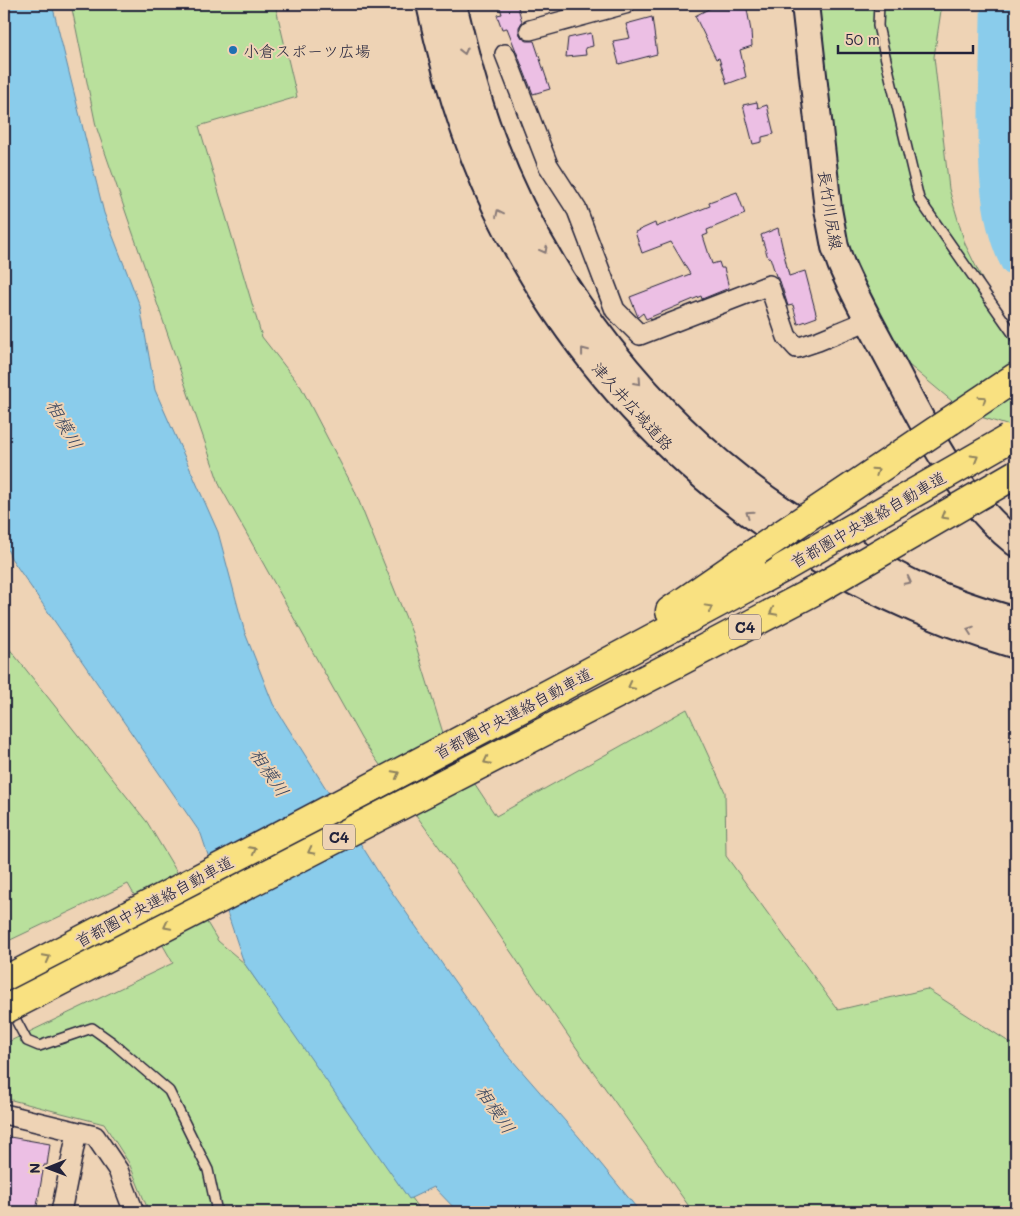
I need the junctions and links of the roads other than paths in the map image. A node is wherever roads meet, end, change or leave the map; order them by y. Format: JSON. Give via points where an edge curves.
{"nodes":[{"id":1,"x":430,"y":4,"type":"edge"},
{"id":2,"x":453,"y":4,"type":"edge"},
{"id":3,"x":625,"y":4,"type":"edge"},
{"id":4,"x":805,"y":4,"type":"edge"},
{"id":5,"x":879,"y":4,"type":"edge"},
{"id":6,"x":530,"y":30,"type":"dead end"},
{"id":7,"x":506,"y":54,"type":"dead end"},
{"id":8,"x":869,"y":320,"type":"junction"},
{"id":9,"x":1016,"y":338,"type":"edge"},
{"id":10,"x":1016,"y":377,"type":"edge"},
{"id":11,"x":1016,"y":435,"type":"edge"},
{"id":12,"x":1016,"y":474,"type":"edge"},
{"id":13,"x":1016,"y":543,"type":"edge"},
{"id":14,"x":1016,"y":621,"type":"edge"},
{"id":15,"x":665,"y":624,"type":"junction"},
{"id":16,"x":1016,"y":645,"type":"edge"},
{"id":17,"x":4,"y":981,"type":"edge"},
{"id":18,"x":4,"y":998,"type":"edge"},
{"id":19,"x":4,"y":1010,"type":"edge"},
{"id":20,"x":4,"y":1114,"type":"edge"},
{"id":21,"x":77,"y":1132,"type":"junction"},
{"id":22,"x":61,"y":1212,"type":"edge"},
{"id":23,"x":134,"y":1212,"type":"edge"},
{"id":24,"x":217,"y":1212,"type":"edge"}],
"edges":[{"from":16,"to":1,"type":"main road","name":"津久井広域道路","one_way":true,"via":[[881,594],[791,543],[712,486],[625,401],[551,305],[492,200],[462,125]]},
{"from":2,"to":14,"type":"main road","name":"津久井広域道路","one_way":true,"via":[[491,139],[524,213],[563,282],[635,378],[688,434],[720,462],[799,521],[924,589]]},
{"from":3,"to":6,"type":"street"},
{"from":4,"to":8,"type":"main road","name":"長竹川尻線","via":[[834,240],[841,264]]},
{"from":5,"to":9,"type":"lane","via":[[878,26],[919,199]]},
{"from":7,"to":8,"type":"street","via":[[548,165],[578,210],[615,310],[640,335],[769,285],[787,336],[797,348]]},
{"from":8,"to":13,"type":"main road","name":"長竹川尻線","via":[[962,487],[988,519]]},
{"from":15,"to":10,"type":"highway","one_way":true,"bridge":true,"via":[[757,551]]},
{"from":15,"to":11,"type":"highway","name":"首都圏中央連絡自動車道","number":"C4","one_way":true,"bridge":true,"via":[[782,568]]},
{"from":12,"to":19,"type":"highway","name":"首都圏中央連絡自動車道","number":"C4","one_way":true,"bridge":true,"via":[[816,590]]},
{"from":17,"to":15,"type":"highway","name":"首都圏中央連絡自動車道","number":"C4","one_way":true,"via":[[556,690]]},
{"from":18,"to":24,"type":"lane","via":[[26,1041],[39,1046],[92,1028],[169,1091],[208,1170]]},
{"from":20,"to":21,"type":"street"},
{"from":21,"to":22,"type":"street"},
{"from":21,"to":23,"type":"street","via":[[95,1136],[106,1150],[118,1170]]}]}
